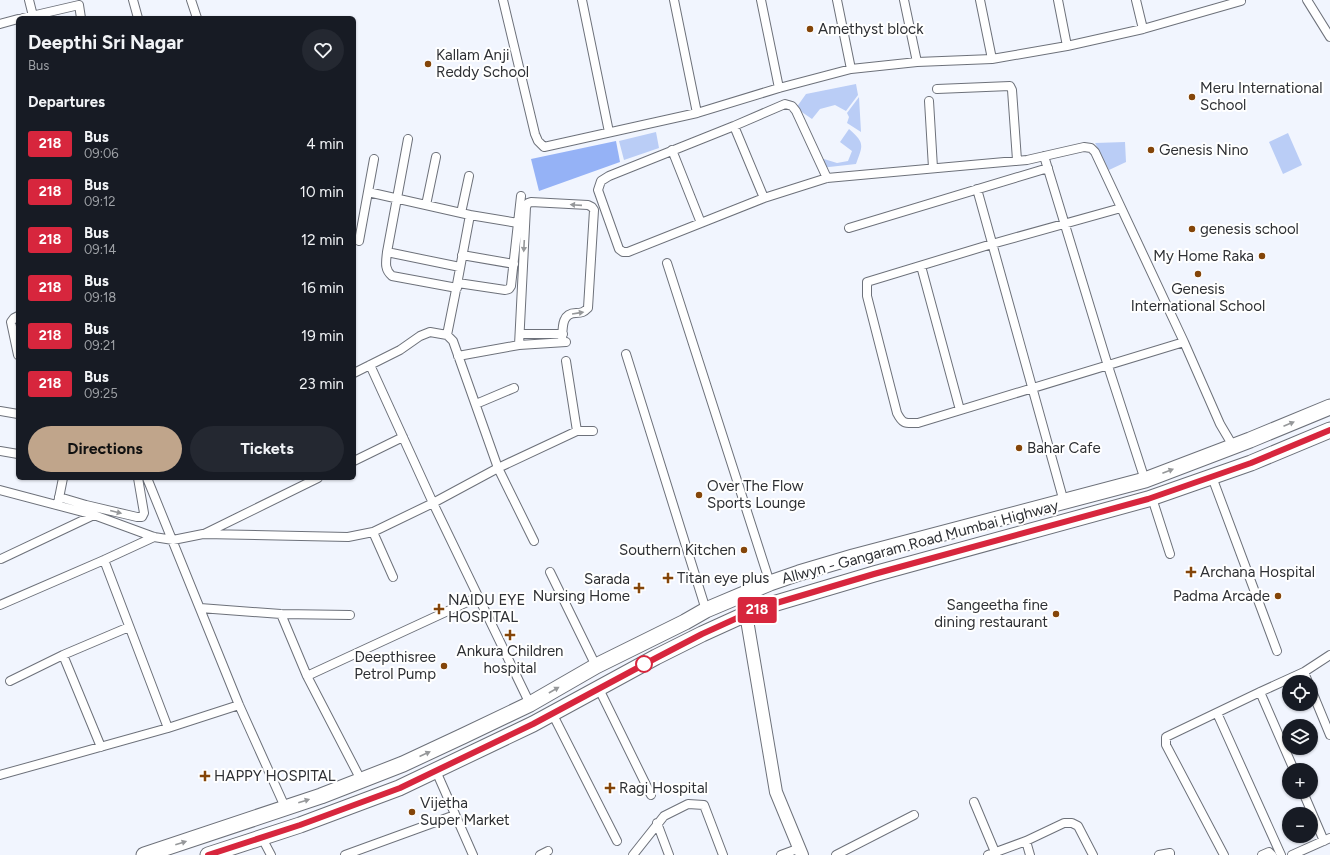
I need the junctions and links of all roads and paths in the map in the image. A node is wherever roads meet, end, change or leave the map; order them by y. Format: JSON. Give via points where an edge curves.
{"nodes":[{"id":1,"x":28,"y":0,"type":"edge"},
{"id":2,"x":133,"y":0,"type":"edge"},
{"id":3,"x":191,"y":0,"type":"edge"},
{"id":4,"x":503,"y":0,"type":"edge"},
{"id":5,"x":582,"y":0,"type":"edge"},
{"id":6,"x":674,"y":0,"type":"edge"},
{"id":7,"x":761,"y":0,"type":"edge"},
{"id":8,"x":837,"y":0,"type":"edge"},
{"id":9,"x":904,"y":0,"type":"edge"},
{"id":10,"x":980,"y":0,"type":"edge"},
{"id":11,"x":1058,"y":0,"type":"edge"},
{"id":12,"x":1136,"y":0,"type":"edge"},
{"id":13,"x":1307,"y":0,"type":"edge"},
{"id":14,"x":1241,"y":1,"type":"dead end"},
{"id":15,"x":78,"y":2,"type":"edge"},
{"id":16,"x":33,"y":16,"type":"joint"},
{"id":17,"x":81,"y":16,"type":"edge"},
{"id":18,"x":137,"y":16,"type":"edge"},
{"id":19,"x":196,"y":16,"type":"edge"},
{"id":20,"x":16,"y":20,"type":"edge"},
{"id":21,"x":0,"y":24,"type":"edge"},
{"id":22,"x":1143,"y":29,"type":"junction"},
{"id":23,"x":1330,"y":37,"type":"edge"},
{"id":24,"x":1067,"y":46,"type":"junction"},
{"id":25,"x":992,"y":59,"type":"junction"},
{"id":26,"x":917,"y":62,"type":"junction"},
{"id":27,"x":851,"y":69,"type":"junction"},
{"id":28,"x":779,"y":88,"type":"junction"},
{"id":29,"x":937,"y":89,"type":"dead end"},
{"id":30,"x":929,"y":101,"type":"dead end"},
{"id":31,"x":697,"y":113,"type":"junction"},
{"id":32,"x":734,"y":126,"type":"junction"},
{"id":33,"x":609,"y":132,"type":"junction"},
{"id":34,"x":408,"y":139,"type":"dead end"},
{"id":35,"x":672,"y":150,"type":"junction"},
{"id":36,"x":1044,"y":156,"type":"junction"},
{"id":37,"x":436,"y":157,"type":"dead end"},
{"id":38,"x":374,"y":159,"type":"dead end"},
{"id":39,"x":1017,"y":160,"type":"junction"},
{"id":40,"x":933,"y":168,"type":"junction"},
{"id":41,"x":1048,"y":168,"type":"junction"},
{"id":42,"x":469,"y":176,"type":"dead end"},
{"id":43,"x":827,"y":178,"type":"junction"},
{"id":44,"x":977,"y":189,"type":"junction"},
{"id":45,"x":368,"y":192,"type":"junction"},
{"id":46,"x":521,"y":196,"type":"dead end"},
{"id":47,"x":764,"y":198,"type":"junction"},
{"id":48,"x":398,"y":199,"type":"junction"},
{"id":49,"x":426,"y":205,"type":"junction"},
{"id":50,"x":1121,"y":208,"type":"junction"},
{"id":51,"x":460,"y":213,"type":"junction"},
{"id":52,"x":470,"y":215,"type":"junction"},
{"id":53,"x":518,"y":223,"type":"junction"},
{"id":54,"x":701,"y":224,"type":"junction"},
{"id":55,"x":1064,"y":224,"type":"junction"},
{"id":56,"x":848,"y":228,"type":"dead end"},
{"id":57,"x":359,"y":241,"type":"dead end"},
{"id":58,"x":992,"y":244,"type":"junction"},
{"id":59,"x":387,"y":252,"type":"junction"},
{"id":60,"x":462,"y":255,"type":"junction"},
{"id":61,"x":667,"y":263,"type":"dead end"},
{"id":62,"x":514,"y":264,"type":"junction"},
{"id":63,"x":921,"y":266,"type":"junction"},
{"id":64,"x":460,"y":267,"type":"junction"},
{"id":65,"x":457,"y":285,"type":"junction"},
{"id":66,"x":16,"y":317,"type":"edge"},
{"id":67,"x":520,"y":334,"type":"junction"},
{"id":68,"x":537,"y":334,"type":"junction"},
{"id":69,"x":447,"y":335,"type":"junction"},
{"id":70,"x":564,"y":339,"type":"junction"},
{"id":71,"x":1184,"y":342,"type":"junction"},
{"id":72,"x":536,"y":344,"type":"junction"},
{"id":73,"x":519,"y":345,"type":"junction"},
{"id":74,"x":16,"y":346,"type":"edge"},
{"id":75,"x":626,"y":354,"type":"dead end"},
{"id":76,"x":458,"y":356,"type":"junction"},
{"id":77,"x":566,"y":360,"type":"dead end"},
{"id":78,"x":370,"y":365,"type":"junction"},
{"id":79,"x":1108,"y":366,"type":"junction"},
{"id":80,"x":356,"y":372,"type":"edge"},
{"id":81,"x":514,"y":388,"type":"dead end"},
{"id":82,"x":1032,"y":389,"type":"junction"},
{"id":83,"x":476,"y":404,"type":"junction"},
{"id":84,"x":1330,"y":407,"type":"edge"},
{"id":85,"x":960,"y":410,"type":"junction"},
{"id":86,"x":0,"y":411,"type":"edge"},
{"id":87,"x":16,"y":414,"type":"edge"},
{"id":88,"x":577,"y":431,"type":"junction"},
{"id":89,"x":593,"y":431,"type":"dead end"},
{"id":90,"x":1330,"y":431,"type":"edge"},
{"id":91,"x":403,"y":437,"type":"junction"},
{"id":92,"x":1233,"y":446,"type":"junction"},
{"id":93,"x":0,"y":451,"type":"edge"},
{"id":94,"x":16,"y":454,"type":"edge"},
{"id":95,"x":356,"y":460,"type":"edge"},
{"id":96,"x":498,"y":468,"type":"junction"},
{"id":97,"x":1212,"y":477,"type":"junction"},
{"id":98,"x":63,"y":480,"type":"edge"},
{"id":99,"x":138,"y":480,"type":"edge"},
{"id":100,"x":149,"y":480,"type":"edge"},
{"id":101,"x":314,"y":480,"type":"edge"},
{"id":102,"x":1145,"y":480,"type":"junction"},
{"id":103,"x":0,"y":490,"type":"edge"},
{"id":104,"x":1152,"y":498,"type":"junction"},
{"id":105,"x":58,"y":501,"type":"junction"},
{"id":106,"x":1064,"y":502,"type":"junction"},
{"id":107,"x":433,"y":503,"type":"junction"},
{"id":108,"x":85,"y":508,"type":"junction"},
{"id":109,"x":94,"y":515,"type":"junction"},
{"id":110,"x":373,"y":532,"type":"junction"},
{"id":111,"x":203,"y":534,"type":"junction"},
{"id":112,"x":154,"y":537,"type":"junction"},
{"id":113,"x":173,"y":540,"type":"junction"},
{"id":114,"x":534,"y":541,"type":"dead end"},
{"id":115,"x":902,"y":544,"type":"junction"},
{"id":116,"x":883,"y":549,"type":"junction"},
{"id":117,"x":1170,"y":554,"type":"dead end"},
{"id":118,"x":1,"y":559,"type":"edge"},
{"id":119,"x":104,"y":560,"type":"junction"},
{"id":120,"x":908,"y":564,"type":"junction"},
{"id":121,"x":888,"y":570,"type":"junction"},
{"id":122,"x":550,"y":572,"type":"dead end"},
{"id":123,"x":393,"y":577,"type":"dead end"},
{"id":124,"x":770,"y":583,"type":"junction"},
{"id":125,"x":478,"y":597,"type":"junction"},
{"id":126,"x":0,"y":605,"type":"edge"},
{"id":127,"x":200,"y":608,"type":"junction"},
{"id":128,"x":706,"y":610,"type":"junction"},
{"id":129,"x":281,"y":614,"type":"junction"},
{"id":130,"x":746,"y":614,"type":"junction"},
{"id":131,"x":350,"y":615,"type":"dead end"},
{"id":132,"x":129,"y":627,"type":"junction"},
{"id":133,"x":1277,"y":651,"type":"dead end"},
{"id":134,"x":63,"y":655,"type":"junction"},
{"id":135,"x":1330,"y":655,"type":"edge"},
{"id":136,"x":596,"y":666,"type":"junction"},
{"id":137,"x":1304,"y":672,"type":"junction"},
{"id":138,"x":1305,"y":675,"type":"edge"},
{"id":139,"x":307,"y":676,"type":"junction"},
{"id":140,"x":10,"y":681,"type":"dead end"},
{"id":141,"x":599,"y":688,"type":"junction"},
{"id":142,"x":1260,"y":692,"type":"junction"},
{"id":143,"x":530,"y":704,"type":"junction"},
{"id":144,"x":239,"y":705,"type":"junction"},
{"id":145,"x":1318,"y":707,"type":"edge"},
{"id":146,"x":552,"y":713,"type":"junction"},
{"id":147,"x":1218,"y":713,"type":"junction"},
{"id":148,"x":168,"y":728,"type":"junction"},
{"id":149,"x":1330,"y":735,"type":"edge"},
{"id":150,"x":100,"y":747,"type":"junction"},
{"id":151,"x":1291,"y":763,"type":"edge"},
{"id":152,"x":436,"y":771,"type":"junction"},
{"id":153,"x":0,"y":775,"type":"edge"},
{"id":154,"x":361,"y":780,"type":"junction"},
{"id":155,"x":651,"y":795,"type":"dead end"},
{"id":156,"x":1306,"y":799,"type":"edge"},
{"id":157,"x":974,"y":802,"type":"dead end"},
{"id":158,"x":285,"y":807,"type":"junction"},
{"id":159,"x":455,"y":815,"type":"junction"},
{"id":160,"x":914,"y":815,"type":"dead end"},
{"id":161,"x":657,"y":823,"type":"junction"},
{"id":162,"x":262,"y":838,"type":"junction"},
{"id":163,"x":1327,"y":840,"type":"edge"},
{"id":164,"x":617,"y":841,"type":"dead end"},
{"id":165,"x":1026,"y":841,"type":"junction"},
{"id":166,"x":548,"y":851,"type":"dead end"},
{"id":167,"x":801,"y":852,"type":"edge"},
{"id":168,"x":991,"y":854,"type":"edge"},
{"id":169,"x":144,"y":855,"type":"edge"},
{"id":170,"x":208,"y":855,"type":"edge"},
{"id":171,"x":271,"y":855,"type":"edge"},
{"id":172,"x":345,"y":855,"type":"edge"},
{"id":173,"x":473,"y":855,"type":"edge"},
{"id":174,"x":540,"y":855,"type":"edge"},
{"id":175,"x":633,"y":855,"type":"edge"},
{"id":176,"x":669,"y":855,"type":"edge"},
{"id":177,"x":723,"y":855,"type":"edge"},
{"id":178,"x":781,"y":855,"type":"edge"},
{"id":179,"x":836,"y":855,"type":"edge"},
{"id":180,"x":1030,"y":855,"type":"edge"},
{"id":181,"x":1093,"y":855,"type":"edge"},
{"id":182,"x":1159,"y":855,"type":"edge"},
{"id":183,"x":1170,"y":855,"type":"edge"},
{"id":184,"x":1224,"y":855,"type":"edge"},
{"id":185,"x":1262,"y":855,"type":"edge"},
{"id":186,"x":1272,"y":855,"type":"edge"},
{"id":187,"x":1281,"y":855,"type":"edge"},
{"id":188,"x":1292,"y":855,"type":"edge"}],
"edges":[{"from":1,"to":16,"type":"street"},
{"from":2,"to":18,"type":"street"},
{"from":3,"to":19,"type":"street"},
{"from":4,"to":33,"type":"street","via":[[538,141],[544,147]]},
{"from":5,"to":33,"type":"street"},
{"from":6,"to":31,"type":"street"},
{"from":7,"to":28,"type":"street"},
{"from":8,"to":27,"type":"street"},
{"from":9,"to":26,"type":"street"},
{"from":10,"to":25,"type":"street"},
{"from":11,"to":24,"type":"street"},
{"from":12,"to":22,"type":"street"},
{"from":13,"to":23,"type":"street"},
{"from":14,"to":22,"type":"street"},
{"from":15,"to":16,"type":"street"},
{"from":15,"to":17,"type":"street"},
{"from":20,"to":21,"type":"street"},
{"from":22,"to":24,"type":"street"},
{"from":24,"to":25,"type":"street"},
{"from":25,"to":26,"type":"street"},
{"from":26,"to":27,"type":"street"},
{"from":27,"to":28,"type":"street"},
{"from":28,"to":31,"type":"street"},
{"from":29,"to":39,"type":"street","via":[[1010,86]]},
{"from":30,"to":40,"type":"street"},
{"from":31,"to":33,"type":"street"},
{"from":32,"to":35,"type":"street"},
{"from":32,"to":43,"type":"street","via":[[785,104],[792,106]]},
{"from":32,"to":47,"type":"street"},
{"from":34,"to":48,"type":"street"},
{"from":35,"to":54,"type":"street"},
{"from":35,"to":54,"type":"street","via":[[601,181],[598,190],[618,249],[628,252]]},
{"from":36,"to":39,"type":"street"},
{"from":36,"to":41,"type":"street"},
{"from":36,"to":50,"type":"street","via":[[1084,147],[1092,148]]},
{"from":37,"to":49,"type":"street"},
{"from":38,"to":45,"type":"street"},
{"from":39,"to":40,"type":"street"},
{"from":40,"to":43,"type":"street"},
{"from":41,"to":44,"type":"street"},
{"from":41,"to":55,"type":"street"},
{"from":42,"to":51,"type":"street"},
{"from":43,"to":47,"type":"street"},
{"from":44,"to":56,"type":"street"},
{"from":44,"to":58,"type":"street"},
{"from":45,"to":48,"type":"street"},
{"from":45,"to":57,"type":"street"},
{"from":46,"to":53,"type":"street"},
{"from":47,"to":54,"type":"street"},
{"from":48,"to":49,"type":"street"},
{"from":48,"to":59,"type":"street"},
{"from":49,"to":51,"type":"street"},
{"from":50,"to":55,"type":"street"},
{"from":50,"to":71,"type":"street"},
{"from":51,"to":52,"type":"street"},
{"from":52,"to":53,"type":"street"},
{"from":52,"to":60,"type":"street"},
{"from":53,"to":62,"type":"street"},
{"from":55,"to":58,"type":"street"},
{"from":55,"to":79,"type":"street"},
{"from":58,"to":63,"type":"street"},
{"from":58,"to":82,"type":"street"},
{"from":59,"to":64,"type":"street"},
{"from":59,"to":65,"type":"street","via":[[385,265],[387,272],[392,276]]},
{"from":60,"to":62,"type":"street"},
{"from":60,"to":64,"type":"street"},
{"from":61,"to":124,"type":"street"},
{"from":62,"to":65,"type":"street","via":[[509,289]]},
{"from":63,"to":85,"type":"street"},
{"from":63,"to":85,"type":"street","via":[[867,282],[867,296],[898,413],[901,420],[906,423],[918,423]]},
{"from":64,"to":65,"type":"street"},
{"from":65,"to":69,"type":"street"},
{"from":66,"to":74,"type":"street","via":[[11,322]]},
{"from":67,"to":68,"type":"street"},
{"from":70,"to":67,"type":"street","one_way":true,"via":[[566,317],[572,313],[582,313],[588,308],[594,210],[588,206],[528,203]]},
{"from":67,"to":73,"type":"street"},
{"from":68,"to":70,"type":"street"},
{"from":68,"to":72,"type":"street"},
{"from":69,"to":76,"type":"street","via":[[453,341]]},
{"from":69,"to":78,"type":"street","via":[[430,332]]},
{"from":70,"to":72,"type":"street"},
{"from":71,"to":79,"type":"street"},
{"from":71,"to":92,"type":"street","via":[[1220,424]]},
{"from":72,"to":73,"type":"street"},
{"from":73,"to":76,"type":"street"},
{"from":75,"to":128,"type":"street"},
{"from":76,"to":83,"type":"street"},
{"from":77,"to":88,"type":"street"},
{"from":78,"to":80,"type":"street"},
{"from":78,"to":91,"type":"street"},
{"from":79,"to":82,"type":"street"},
{"from":79,"to":102,"type":"street"},
{"from":81,"to":83,"type":"street"},
{"from":82,"to":85,"type":"street"},
{"from":82,"to":106,"type":"street"},
{"from":83,"to":96,"type":"street"},
{"from":92,"to":84,"type":"highway","name":"Allwyn - Gangaram Road Mumbai Highway","one_way":true},
{"from":86,"to":87,"type":"street"},
{"from":88,"to":89,"type":"street"},
{"from":88,"to":96,"type":"street"},
{"from":90,"to":97,"type":"highway","name":"Allwyn - Gangaram Road Mumbai Highway"},
{"from":91,"to":95,"type":"street"},
{"from":91,"to":107,"type":"street"},
{"from":102,"to":92,"type":"highway","name":"Allwyn - Gangaram Road Mumbai Highway","one_way":true},
{"from":93,"to":94,"type":"street"},
{"from":96,"to":107,"type":"street"},
{"from":96,"to":114,"type":"street"},
{"from":97,"to":104,"type":"highway","name":"Allwyn - Gangaram Road Mumbai Highway"},
{"from":97,"to":133,"type":"street"},
{"from":98,"to":105,"type":"street"},
{"from":108,"to":99,"type":"street","one_way":true,"via":[[142,517],[144,513]]},
{"from":100,"to":113,"type":"street"},
{"from":101,"to":111,"type":"street"},
{"from":102,"to":106,"type":"highway","name":"Allwyn - Gangaram Road Mumbai Highway"},
{"from":103,"to":105,"type":"street"},
{"from":104,"to":117,"type":"street"},
{"from":104,"to":120,"type":"highway","name":"Allwyn - Gangaram Road Mumbai Highway"},
{"from":105,"to":108,"type":"street"},
{"from":106,"to":115,"type":"highway","name":"Allwyn - Gangaram Road Mumbai Highway"},
{"from":107,"to":110,"type":"street"},
{"from":107,"to":125,"type":"street"},
{"from":108,"to":109,"type":"street"},
{"from":109,"to":112,"type":"street"},
{"from":109,"to":118,"type":"street"},
{"from":110,"to":111,"type":"street","via":[[348,537]]},
{"from":110,"to":123,"type":"street"},
{"from":111,"to":113,"type":"street"},
{"from":112,"to":113,"type":"street"},
{"from":112,"to":119,"type":"street"},
{"from":113,"to":127,"type":"street"},
{"from":115,"to":116,"type":"highway","name":"Allwyn - Gangaram Road Mumbai Highway"},
{"from":115,"to":120,"type":"highway"},
{"from":116,"to":121,"type":"highway"},
{"from":116,"to":124,"type":"highway","name":"Allwyn - Gangaram Road Mumbai Highway","via":[[799,572]]},
{"from":119,"to":126,"type":"street"},
{"from":119,"to":132,"type":"street"},
{"from":120,"to":121,"type":"highway","name":"Allwyn - Gangaram Road Mumbai Highway"},
{"from":121,"to":130,"type":"highway","name":"Allwyn - Gangaram Road Mumbai Highway"},
{"from":122,"to":136,"type":"street"},
{"from":124,"to":128,"type":"highway","name":"Allwyn - Gangaram Road Mumbai Highway"},
{"from":125,"to":139,"type":"street"},
{"from":125,"to":143,"type":"street"},
{"from":127,"to":129,"type":"street"},
{"from":127,"to":144,"type":"street"},
{"from":128,"to":136,"type":"highway","name":"Allwyn - Gangaram Road Mumbai Highway"},
{"from":129,"to":131,"type":"street"},
{"from":129,"to":139,"type":"street"},
{"from":130,"to":141,"type":"highway","name":"Allwyn - Gangaram Road Mumbai Highway"},
{"from":130,"to":167,"type":"street","via":[[776,792]]},
{"from":132,"to":134,"type":"street"},
{"from":132,"to":148,"type":"street"},
{"from":134,"to":140,"type":"street"},
{"from":134,"to":150,"type":"street"},
{"from":135,"to":137,"type":"street"},
{"from":143,"to":136,"type":"highway","name":"Allwyn - Gangaram Road Mumbai Highway","one_way":true},
{"from":137,"to":138,"type":"street"},
{"from":137,"to":142,"type":"street"},
{"from":139,"to":154,"type":"street"},
{"from":141,"to":146,"type":"highway","name":"Allwyn - Gangaram Road Mumbai Highway"},
{"from":141,"to":155,"type":"street"},
{"from":142,"to":147,"type":"street"},
{"from":142,"to":151,"type":"street"},
{"from":154,"to":143,"type":"highway","name":"Allwyn - Gangaram Road Mumbai Highway","one_way":true,"via":[[422,755]]},
{"from":144,"to":148,"type":"street"},
{"from":144,"to":158,"type":"street"},
{"from":145,"to":149,"type":"street"},
{"from":146,"to":152,"type":"highway","name":"Allwyn - Gangaram Road Mumbai Highway"},
{"from":146,"to":164,"type":"street"},
{"from":147,"to":184,"type":"street","via":[[1166,737],[1166,745]]},
{"from":147,"to":187,"type":"street"},
{"from":148,"to":150,"type":"street"},
{"from":150,"to":153,"type":"street"},
{"from":152,"to":159,"type":"street"},
{"from":152,"to":162,"type":"highway","name":"Allwyn - Gangaram Road Mumbai Highway","via":[[400,788]]},
{"from":158,"to":154,"type":"highway","name":"Allwyn - Gangaram Road Mumbai Highway","one_way":true},
{"from":156,"to":163,"type":"street"},
{"from":157,"to":168,"type":"street"},
{"from":169,"to":158,"type":"highway","name":"Allwyn - Gangaram Road Mumbai Highway","one_way":true},
{"from":159,"to":172,"type":"street"},
{"from":159,"to":173,"type":"street"},
{"from":160,"to":179,"type":"street"},
{"from":161,"to":175,"type":"street"},
{"from":161,"to":176,"type":"street"},
{"from":161,"to":177,"type":"street","via":[[664,816],[688,804],[704,805]]},
{"from":162,"to":170,"type":"highway","name":"Allwyn - Gangaram Road Mumbai Highway"},
{"from":162,"to":171,"type":"street"},
{"from":163,"to":188,"type":"street"},
{"from":165,"to":168,"type":"street"},
{"from":165,"to":180,"type":"street"},
{"from":165,"to":181,"type":"street","via":[[1064,823],[1072,823],[1078,826]]},
{"from":166,"to":174,"type":"street"},
{"from":167,"to":178,"type":"street"},
{"from":182,"to":183,"type":"street"},
{"from":185,"to":186,"type":"street","via":[[1269,852]]}]}
